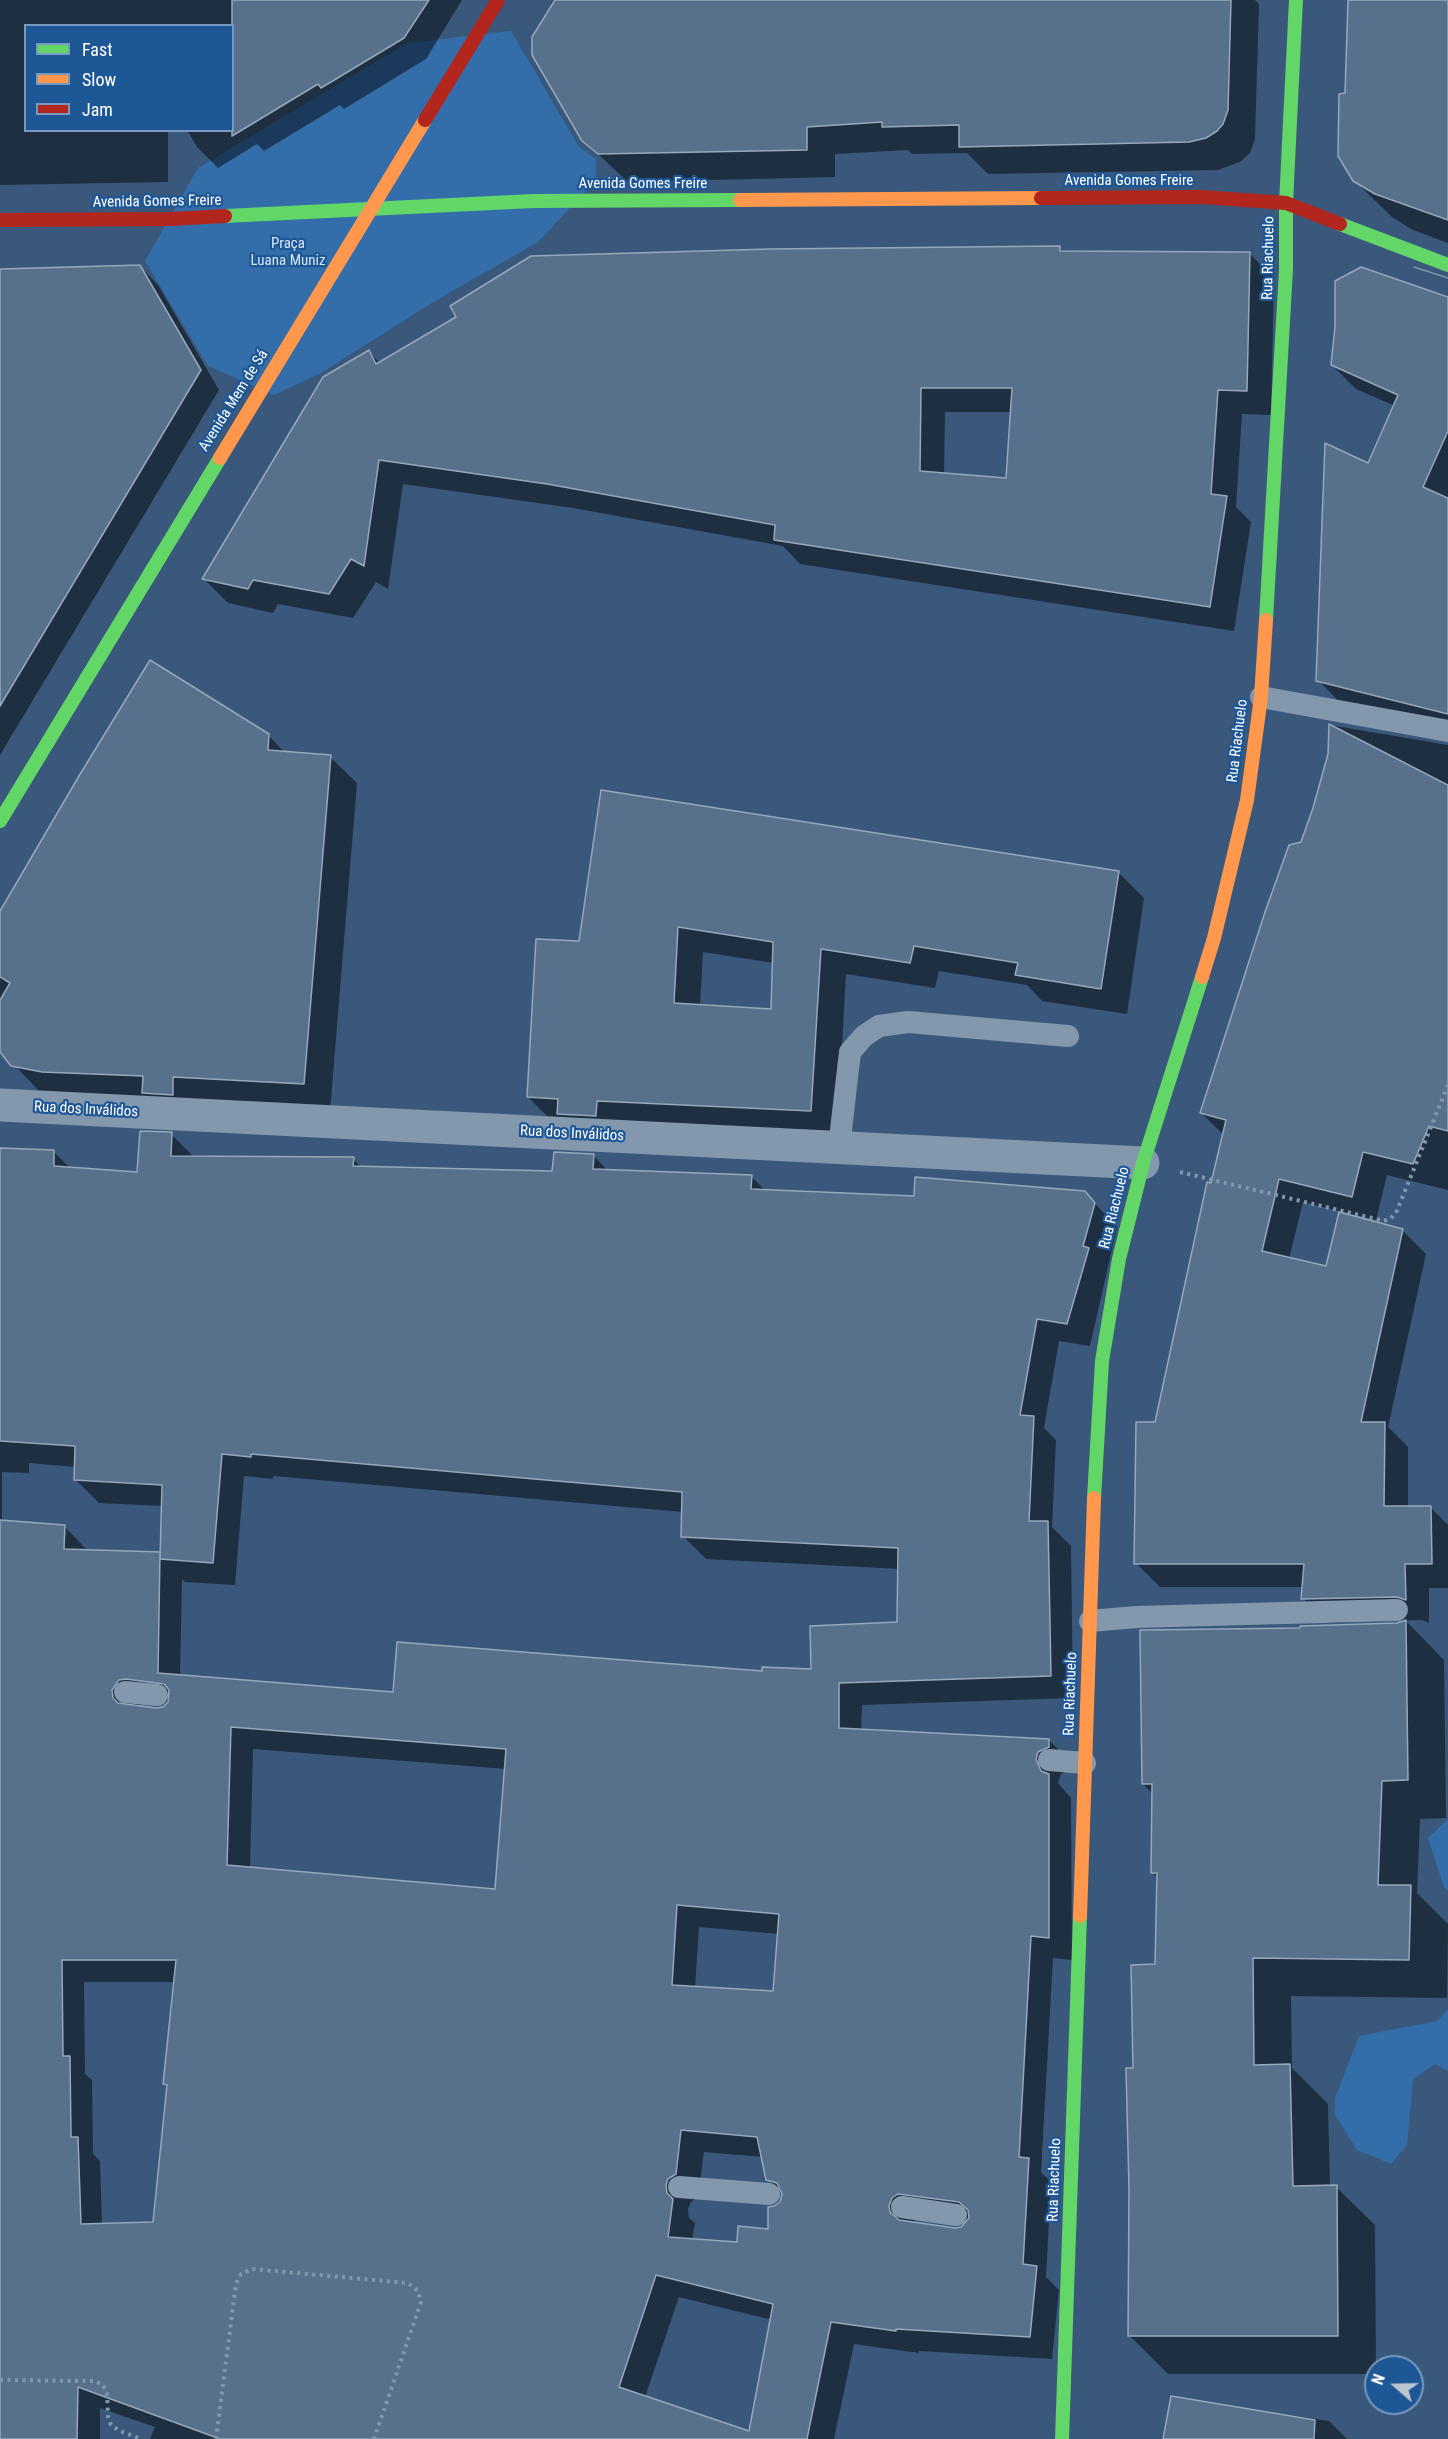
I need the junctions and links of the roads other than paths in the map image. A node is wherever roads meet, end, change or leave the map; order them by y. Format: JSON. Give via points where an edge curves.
{"nodes":[{"id":1,"x":498,"y":0,"type":"edge"},
{"id":2,"x":1296,"y":0,"type":"edge"},
{"id":3,"x":1286,"y":203,"type":"junction"},
{"id":4,"x":370,"y":210,"type":"junction"},
{"id":5,"x":0,"y":220,"type":"edge"},
{"id":6,"x":1448,"y":265,"type":"edge"},
{"id":7,"x":1261,"y":697,"type":"junction"},
{"id":8,"x":1448,"y":731,"type":"edge"},
{"id":9,"x":0,"y":821,"type":"edge"},
{"id":10,"x":1068,"y":1036,"type":"dead end"},
{"id":11,"x":0,"y":1105,"type":"edge"},
{"id":12,"x":839,"y":1147,"type":"junction"},
{"id":13,"x":1143,"y":1163,"type":"junction"},
{"id":14,"x":1397,"y":1610,"type":"dead end"},
{"id":15,"x":1090,"y":1621,"type":"junction"},
{"id":16,"x":125,"y":1692,"type":"dead end"},
{"id":17,"x":156,"y":1695,"type":"dead end"},
{"id":18,"x":1049,"y":1760,"type":"dead end"},
{"id":19,"x":1085,"y":1763,"type":"junction"},
{"id":20,"x":679,"y":2187,"type":"dead end"},
{"id":21,"x":769,"y":2194,"type":"dead end"},
{"id":22,"x":902,"y":2207,"type":"dead end"},
{"id":23,"x":956,"y":2215,"type":"dead end"},
{"id":24,"x":1062,"y":2439,"type":"edge"}],
"edges":[{"from":1,"to":4,"type":"main road","name":"Avenida Mem de Sá"},
{"from":2,"to":3,"type":"main road","name":"Rua Riachuelo"},
{"from":3,"to":4,"type":"main road","name":"Avenida Gomes Freire","via":[[1201,197],[533,201]]},
{"from":3,"to":6,"type":"main road","name":"Avenida Gomes Freire"},
{"from":3,"to":7,"type":"main road","name":"Rua Riachuelo","via":[[1284,310]]},
{"from":4,"to":5,"type":"main road","name":"Avenida Gomes Freire","via":[[180,219]]},
{"from":4,"to":9,"type":"main road","name":"Avenida Mem de Sá"},
{"from":7,"to":8,"type":"lane"},
{"from":7,"to":13,"type":"main road","name":"Rua Riachuelo","via":[[1248,800],[1214,938]]},
{"from":10,"to":12,"type":"lane","via":[[908,1022],[879,1026],[850,1052]]},
{"from":11,"to":12,"type":"street","name":"Rua dos Inválidos"},
{"from":12,"to":13,"type":"street","name":"Rua dos Inválidos"},
{"from":13,"to":15,"type":"main road","name":"Rua Riachuelo","via":[[1119,1259],[1102,1362]]},
{"from":14,"to":15,"type":"lane"},
{"from":15,"to":19,"type":"main road","name":"Rua Riachuelo"},
{"from":16,"to":17,"type":"lane"},
{"from":18,"to":19,"type":"lane"},
{"from":19,"to":24,"type":"main road","name":"Rua Riachuelo"},
{"from":20,"to":21,"type":"lane"},
{"from":22,"to":23,"type":"lane"}]}
